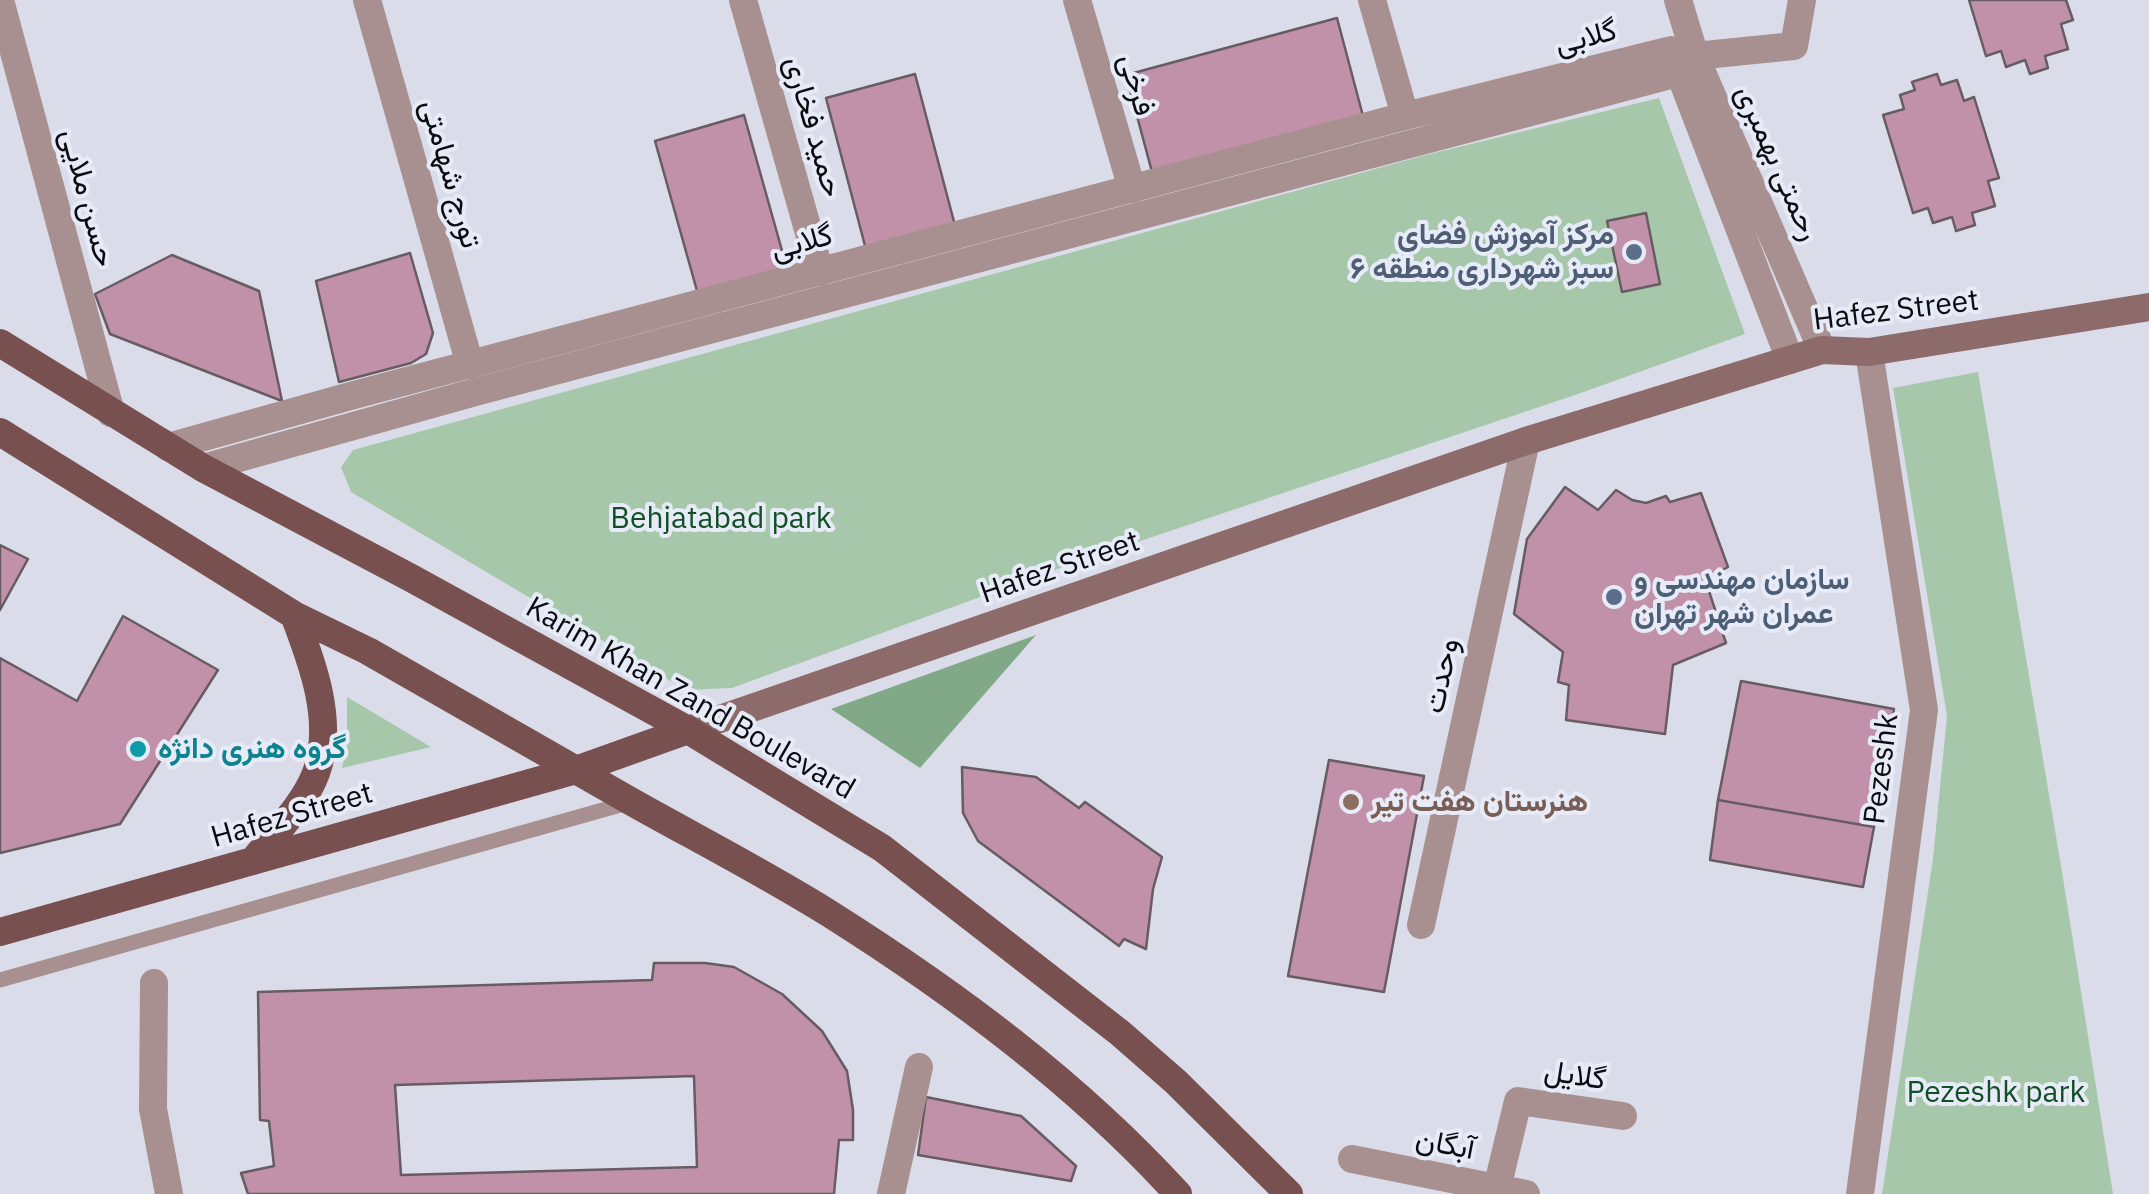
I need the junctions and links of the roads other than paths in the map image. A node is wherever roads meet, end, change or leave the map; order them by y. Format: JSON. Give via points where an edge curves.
{"nodes":[{"id":1,"x":0,"y":0,"type":"edge"},
{"id":2,"x":367,"y":0,"type":"edge"},
{"id":3,"x":743,"y":0,"type":"edge"},
{"id":4,"x":1077,"y":0,"type":"edge"},
{"id":5,"x":1372,"y":0,"type":"edge"},
{"id":6,"x":1678,"y":0,"type":"edge"},
{"id":7,"x":1802,"y":0,"type":"edge"},
{"id":8,"x":1681,"y":60,"type":"junction"},
{"id":9,"x":1408,"y":130,"type":"junction"},
{"id":10,"x":1136,"y":202,"type":"junction"},
{"id":11,"x":824,"y":285,"type":"junction"},
{"id":12,"x":2149,"y":307,"type":"edge"},
{"id":13,"x":0,"y":343,"type":"edge"},
{"id":14,"x":1822,"y":350,"type":"junction"},
{"id":15,"x":1869,"y":352,"type":"junction"},
{"id":16,"x":1790,"y":360,"type":"junction"},
{"id":17,"x":475,"y":378,"type":"junction"},
{"id":18,"x":111,"y":413,"type":"junction"},
{"id":19,"x":0,"y":432,"type":"edge"},
{"id":20,"x":1526,"y":441,"type":"junction"},
{"id":21,"x":168,"y":448,"type":"junction"},
{"id":22,"x":203,"y":468,"type":"junction"},
{"id":23,"x":294,"y":615,"type":"junction"},
{"id":24,"x":688,"y":730,"type":"junction"},
{"id":25,"x":576,"y":770,"type":"junction"},
{"id":26,"x":632,"y":802,"type":"junction"},
{"id":27,"x":253,"y":861,"type":"junction"},
{"id":28,"x":1421,"y":926,"type":"dead end"},
{"id":29,"x":0,"y":932,"type":"edge"},
{"id":30,"x":0,"y":980,"type":"edge"},
{"id":31,"x":154,"y":983,"type":"dead end"},
{"id":32,"x":920,"y":1067,"type":"dead end"},
{"id":33,"x":1623,"y":1116,"type":"dead end"},
{"id":34,"x":1352,"y":1159,"type":"dead end"},
{"id":35,"x":1497,"y":1188,"type":"junction"},
{"id":36,"x":167,"y":1194,"type":"edge"},
{"id":37,"x":891,"y":1194,"type":"edge"},
{"id":38,"x":1178,"y":1194,"type":"edge"},
{"id":39,"x":1288,"y":1194,"type":"edge"},
{"id":40,"x":1526,"y":1194,"type":"edge"},
{"id":41,"x":1860,"y":1194,"type":"edge"}],
"edges":[{"from":1,"to":18,"type":"street","name":"حسن ملایی"},
{"from":2,"to":17,"type":"street","name":"تورج شهامتی"},
{"from":3,"to":11,"type":"street","name":"حمید فخاری"},
{"from":4,"to":10,"type":"street","name":"فرخی"},
{"from":5,"to":9,"type":"street"},
{"from":6,"to":8,"type":"street","name":"رحمتی بهمبری"},
{"from":7,"to":8,"type":"street","name":"گلابی","via":[[1794,46]]},
{"from":8,"to":9,"type":"street","name":"گلابی"},
{"from":8,"to":14,"type":"street","name":"رحمتی بهمبری"},
{"from":8,"to":16,"type":"street","name":"رحمتی بهمبری"},
{"from":9,"to":10,"type":"street","name":"گلابی"},
{"from":10,"to":11,"type":"street","name":"گلابی"},
{"from":11,"to":17,"type":"street","name":"گلابی"},
{"from":12,"to":15,"type":"main road","name":"Hafez Street"},
{"from":13,"to":18,"type":"main road","name":"Karim Khan Zand Boulevard"},
{"from":14,"to":15,"type":"main road","name":"Hafez Street"},
{"from":14,"to":16,"type":"main road","name":"Hafez Street"},
{"from":15,"to":41,"type":"street","name":"Pezeshk","via":[[1924,710]]},
{"from":16,"to":20,"type":"main road","name":"Hafez Street"},
{"from":17,"to":21,"type":"street","name":"گلابی"},
{"from":17,"to":22,"type":"street","name":"گلابی"},
{"from":18,"to":21,"type":"main road","name":"Karim Khan Zand Boulevard"},
{"from":19,"to":23,"type":"main road"},
{"from":20,"to":24,"type":"main road","name":"Hafez Street"},
{"from":20,"to":28,"type":"street","name":"وحدت"},
{"from":21,"to":22,"type":"main road","name":"Karim Khan Zand Boulevard"},
{"from":22,"to":24,"type":"main road","name":"Karim Khan Zand Boulevard"},
{"from":23,"to":25,"type":"main road"},
{"from":23,"to":27,"type":"main road","via":[[319,696],[321,751],[302,798]]},
{"from":24,"to":25,"type":"main road","name":"Hafez Street"},
{"from":24,"to":39,"type":"main road","name":"Karim Khan Zand Boulevard","via":[[882,848],[1009,944],[1176,1082]]},
{"from":25,"to":26,"type":"main road"},
{"from":25,"to":27,"type":"main road","name":"Hafez Street"},
{"from":26,"to":30,"type":"lane"},
{"from":26,"to":38,"type":"main road","via":[[828,913],[936,985],[1060,1081]]},
{"from":27,"to":29,"type":"main road","name":"Hafez Street"},
{"from":31,"to":36,"type":"street","via":[[153,1109]]},
{"from":32,"to":37,"type":"street"},
{"from":33,"to":35,"type":"street","name":"گلایل","via":[[1518,1100]]},
{"from":34,"to":35,"type":"street","name":"آبگان"},
{"from":35,"to":40,"type":"street","name":"آبگان"}]}
